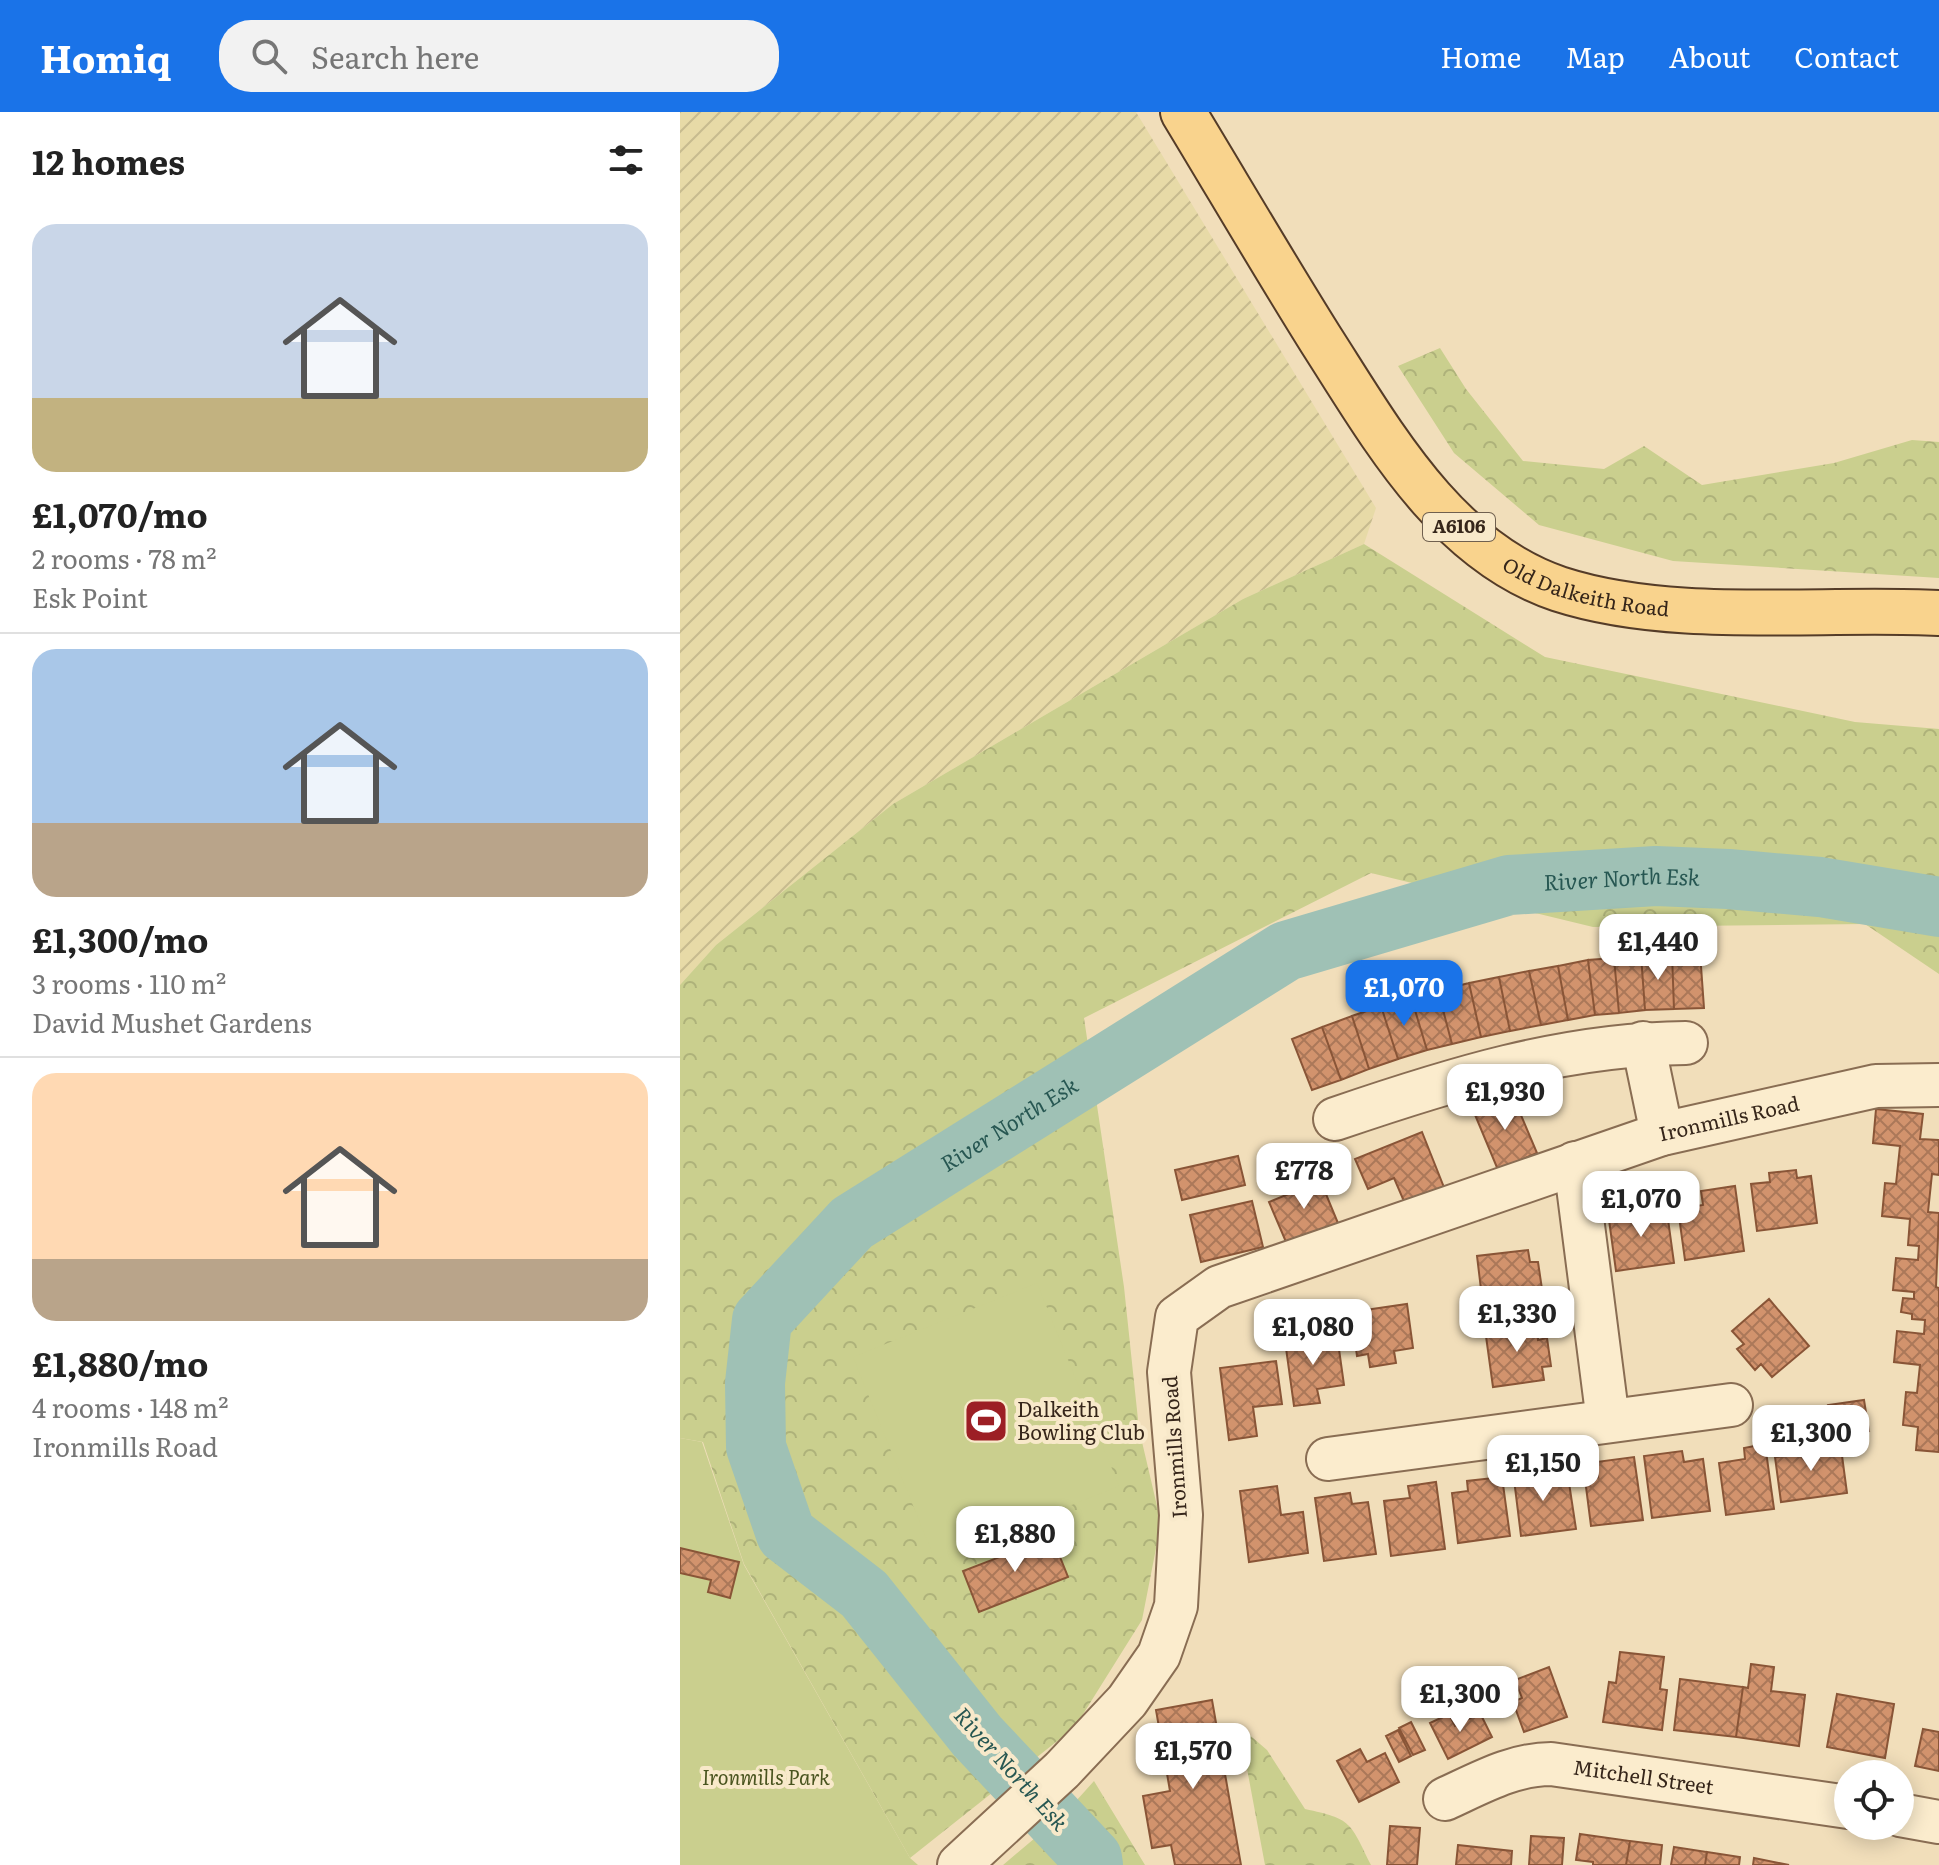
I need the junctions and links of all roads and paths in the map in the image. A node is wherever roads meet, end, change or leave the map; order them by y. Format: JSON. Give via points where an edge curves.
{"nodes":[{"id":1,"x":1183,"y":112,"type":"edge"},
{"id":2,"x":1939,"y":613,"type":"edge"},
{"id":3,"x":1643,"y":1043,"type":"junction"},
{"id":4,"x":1686,"y":1043,"type":"dead end"},
{"id":5,"x":1939,"y":1085,"type":"edge"},
{"id":6,"x":1335,"y":1119,"type":"dead end"},
{"id":7,"x":1662,"y":1134,"type":"junction"},
{"id":8,"x":1575,"y":1163,"type":"junction"},
{"id":9,"x":1731,"y":1405,"type":"dead end"},
{"id":10,"x":1608,"y":1421,"type":"junction"},
{"id":11,"x":1328,"y":1459,"type":"dead end"},
{"id":12,"x":1439,"y":1802,"type":"dead end"},
{"id":13,"x":1834,"y":1805,"type":"edge"},
{"id":14,"x":1914,"y":1818,"type":"edge"},
{"id":15,"x":1939,"y":1822,"type":"edge"},
{"id":16,"x":959,"y":1865,"type":"edge"}],
"edges":[{"from":1,"to":2,"type":"main road","name":"Old Dalkeith Road","number":"A6106","via":[[1378,430],[1421,485],[1484,549],[1532,578],[1610,601],[1665,608]]},
{"from":3,"to":4,"type":"street"},
{"from":3,"to":6,"type":"street","via":[[1581,1050],[1441,1082]]},
{"from":3,"to":7,"type":"street"},
{"from":5,"to":7,"type":"street","name":"Ironmills Road","via":[[1876,1086]]},
{"from":7,"to":8,"type":"street","name":"Ironmills Road"},
{"from":8,"to":10,"type":"street"},
{"from":8,"to":16,"type":"street","name":"Ironmills Road","via":[[1219,1287],[1177,1317],[1169,1372],[1181,1515],[1176,1606],[1159,1655],[1127,1701],[1062,1770]]},
{"from":9,"to":10,"type":"street"},
{"from":10,"to":11,"type":"street"},
{"from":12,"to":13,"type":"street","name":"Mitchell Street","via":[[1520,1768],[1551,1764]]},
{"from":14,"to":15,"type":"street"}]}
